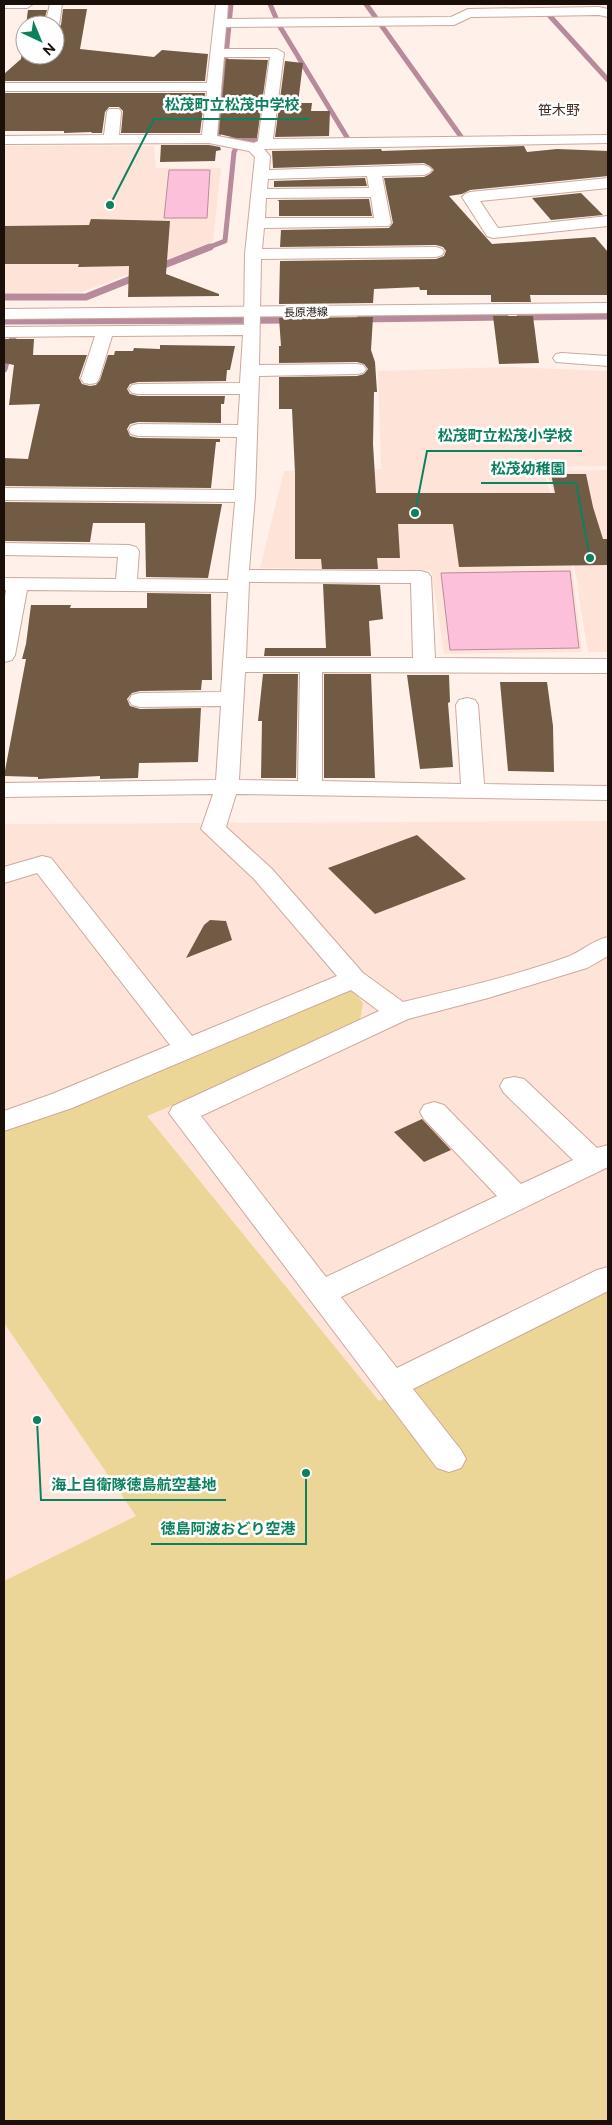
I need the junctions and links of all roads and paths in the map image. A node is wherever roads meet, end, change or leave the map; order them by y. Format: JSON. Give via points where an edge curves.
{"nodes":[{"id":1,"x":4,"y":4,"type":"edge"},
{"id":2,"x":27,"y":4,"type":"edge"},
{"id":3,"x":222,"y":4,"type":"edge"},
{"id":4,"x":544,"y":8,"type":"edge"},
{"id":5,"x":608,"y":13,"type":"edge"},
{"id":6,"x":220,"y":23,"type":"junction"},
{"id":7,"x":218,"y":53,"type":"junction"},
{"id":8,"x":4,"y":87,"type":"edge"},
{"id":9,"x":214,"y":87,"type":"junction"},
{"id":10,"x":114,"y":112,"type":"dead end"},
{"id":11,"x":111,"y":139,"type":"junction"},
{"id":12,"x":209,"y":139,"type":"junction"},
{"id":13,"x":608,"y":139,"type":"edge"},
{"id":14,"x":4,"y":140,"type":"edge"},
{"id":15,"x":259,"y":145,"type":"junction"},
{"id":16,"x":424,"y":170,"type":"dead end"},
{"id":17,"x":374,"y":172,"type":"junction"},
{"id":18,"x":260,"y":175,"type":"junction"},
{"id":19,"x":608,"y":183,"type":"edge"},
{"id":20,"x":378,"y":192,"type":"junction"},
{"id":21,"x":258,"y":194,"type":"junction"},
{"id":22,"x":608,"y":221,"type":"edge"},
{"id":23,"x":256,"y":223,"type":"junction"},
{"id":24,"x":436,"y":252,"type":"dead end"},
{"id":25,"x":253,"y":254,"type":"junction"},
{"id":26,"x":608,"y":308,"type":"edge"},
{"id":27,"x":4,"y":314,"type":"edge"},
{"id":28,"x":252,"y":321,"type":"junction"},
{"id":29,"x":4,"y":332,"type":"edge"},
{"id":30,"x":104,"y":332,"type":"junction"},
{"id":31,"x":562,"y":358,"type":"dead end"},
{"id":32,"x":608,"y":361,"type":"edge"},
{"id":33,"x":357,"y":369,"type":"dead end"},
{"id":34,"x":90,"y":379,"type":"dead end"},
{"id":35,"x":249,"y":380,"type":"junction"},
{"id":36,"x":136,"y":391,"type":"dead end"},
{"id":37,"x":138,"y":430,"type":"dead end"},
{"id":38,"x":247,"y":431,"type":"junction"},
{"id":39,"x":4,"y":494,"type":"edge"},
{"id":40,"x":245,"y":496,"type":"junction"},
{"id":41,"x":4,"y":549,"type":"edge"},
{"id":42,"x":238,"y":580,"type":"junction"},
{"id":43,"x":11,"y":584,"type":"edge"},
{"id":44,"x":126,"y":585,"type":"junction"},
{"id":45,"x":4,"y":655,"type":"edge"},
{"id":46,"x":235,"y":664,"type":"junction"},
{"id":47,"x":311,"y":665,"type":"junction"},
{"id":48,"x":424,"y":666,"type":"junction"},
{"id":49,"x":608,"y":666,"type":"edge"},
{"id":50,"x":233,"y":699,"type":"junction"},
{"id":51,"x":140,"y":700,"type":"dead end"},
{"id":52,"x":466,"y":705,"type":"dead end"},
{"id":53,"x":227,"y":787,"type":"junction"},
{"id":54,"x":4,"y":790,"type":"edge"},
{"id":55,"x":310,"y":790,"type":"junction"},
{"id":56,"x":473,"y":791,"type":"junction"},
{"id":57,"x":608,"y":793,"type":"edge"},
{"id":58,"x":4,"y":876,"type":"edge"},
{"id":59,"x":608,"y":945,"type":"edge"},
{"id":60,"x":354,"y":980,"type":"junction"},
{"id":61,"x":399,"y":1012,"type":"junction"},
{"id":62,"x":188,"y":1049,"type":"junction"},
{"id":63,"x":514,"y":1086,"type":"dead end"},
{"id":64,"x":434,"y":1112,"type":"dead end"},
{"id":65,"x":4,"y":1121,"type":"edge"},
{"id":66,"x":601,"y":1159,"type":"edge"},
{"id":67,"x":518,"y":1199,"type":"junction"},
{"id":68,"x":608,"y":1278,"type":"edge"},
{"id":69,"x":321,"y":1293,"type":"junction"},
{"id":70,"x":392,"y":1385,"type":"junction"},
{"id":71,"x":449,"y":1459,"type":"dead end"}],
"edges":[{"from":1,"to":2,"type":"street"},
{"from":3,"to":6,"type":"street"},
{"from":4,"to":5,"type":"street"},
{"from":4,"to":6,"type":"street","via":[[468,13],[454,21]]},
{"from":6,"to":7,"type":"street"},
{"from":7,"to":9,"type":"street"},
{"from":7,"to":15,"type":"street","via":[[277,53]]},
{"from":8,"to":9,"type":"street"},
{"from":9,"to":12,"type":"street"},
{"from":10,"to":11,"type":"street"},
{"from":11,"to":12,"type":"street"},
{"from":11,"to":14,"type":"street"},
{"from":12,"to":15,"type":"street"},
{"from":13,"to":15,"type":"street"},
{"from":15,"to":18,"type":"street","via":[[263,156]]},
{"from":16,"to":17,"type":"street"},
{"from":17,"to":18,"type":"street"},
{"from":17,"to":20,"type":"street"},
{"from":18,"to":21,"type":"street"},
{"from":19,"to":22,"type":"street","via":[[470,197],[493,233]]},
{"from":20,"to":21,"type":"street"},
{"from":20,"to":23,"type":"street","via":[[383,223]]},
{"from":21,"to":23,"type":"street"},
{"from":23,"to":25,"type":"street"},
{"from":24,"to":25,"type":"street"},
{"from":25,"to":28,"type":"street"},
{"from":26,"to":28,"type":"street","name":"長原港線"},
{"from":27,"to":28,"type":"street","name":"長原港線"},
{"from":28,"to":30,"type":"street"},
{"from":28,"to":35,"type":"street"},
{"from":29,"to":30,"type":"street"},
{"from":30,"to":34,"type":"street"},
{"from":31,"to":32,"type":"street"},
{"from":33,"to":35,"type":"street"},
{"from":35,"to":36,"type":"street"},
{"from":35,"to":38,"type":"street"},
{"from":37,"to":38,"type":"street"},
{"from":38,"to":40,"type":"street"},
{"from":39,"to":40,"type":"street"},
{"from":40,"to":42,"type":"street"},
{"from":41,"to":44,"type":"street","via":[[129,551]]},
{"from":42,"to":44,"type":"street"},
{"from":42,"to":46,"type":"street"},
{"from":42,"to":48,"type":"street","via":[[421,577]]},
{"from":43,"to":44,"type":"street"},
{"from":43,"to":45,"type":"street"},
{"from":46,"to":47,"type":"street"},
{"from":46,"to":50,"type":"street"},
{"from":47,"to":48,"type":"street"},
{"from":47,"to":55,"type":"street"},
{"from":48,"to":49,"type":"street"},
{"from":50,"to":51,"type":"street"},
{"from":50,"to":53,"type":"street"},
{"from":52,"to":56,"type":"street"},
{"from":53,"to":54,"type":"street"},
{"from":53,"to":55,"type":"street"},
{"from":53,"to":60,"type":"street","via":[[213,829],[263,874]]},
{"from":55,"to":56,"type":"street"},
{"from":56,"to":57,"type":"street"},
{"from":58,"to":62,"type":"street","via":[[42,863]]},
{"from":59,"to":61,"type":"street","via":[[578,962]]},
{"from":60,"to":61,"type":"street"},
{"from":60,"to":62,"type":"street"},
{"from":61,"to":69,"type":"street","via":[[183,1113]]},
{"from":62,"to":65,"type":"street","via":[[62,1101]]},
{"from":63,"to":66,"type":"street"},
{"from":64,"to":67,"type":"street"},
{"from":66,"to":67,"type":"street"},
{"from":67,"to":69,"type":"street"},
{"from":68,"to":70,"type":"street"},
{"from":69,"to":70,"type":"street"},
{"from":70,"to":71,"type":"street"}]}
